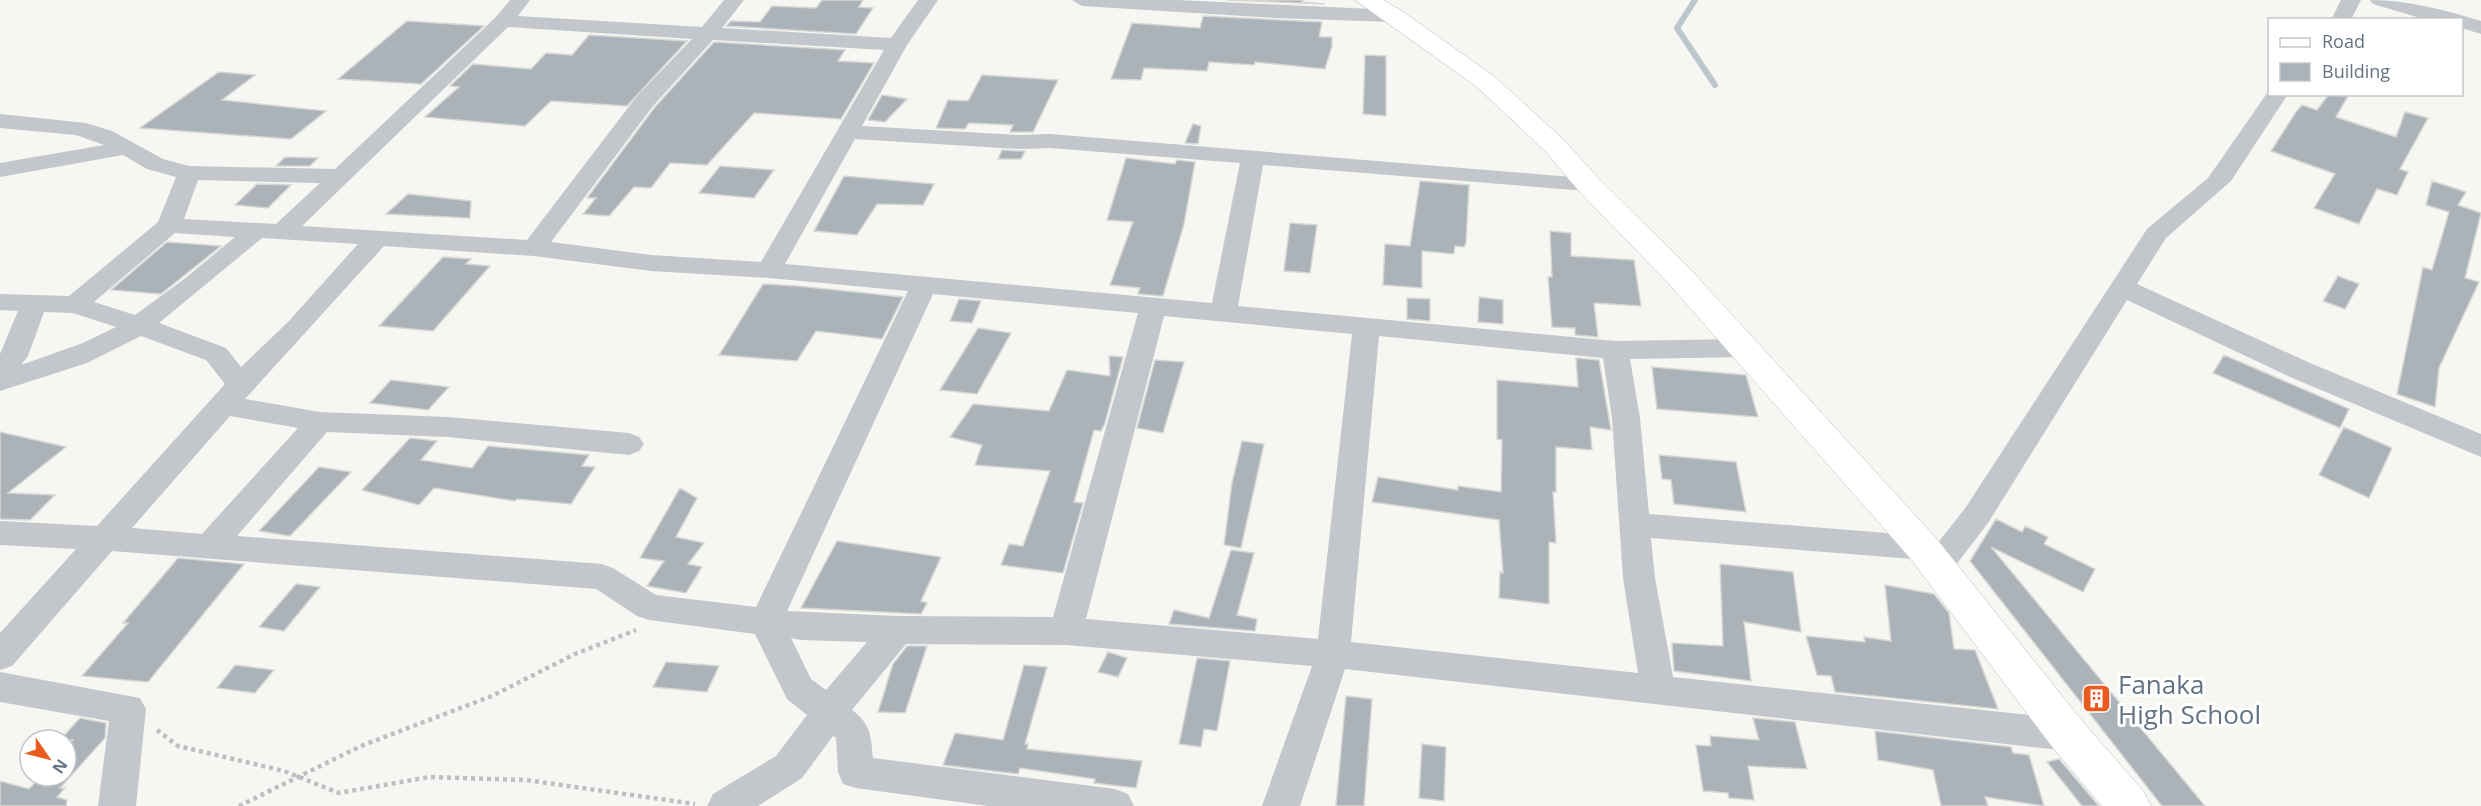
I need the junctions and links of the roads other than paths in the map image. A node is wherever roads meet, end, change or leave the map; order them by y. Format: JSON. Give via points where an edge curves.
{"nodes":[{"id":1,"x":520,"y":0,"type":"edge"},
{"id":2,"x":734,"y":0,"type":"edge"},
{"id":3,"x":928,"y":0,"type":"edge"},
{"id":4,"x":1082,"y":0,"type":"edge"},
{"id":5,"x":1366,"y":0,"type":"edge"},
{"id":6,"x":2351,"y":0,"type":"edge"},
{"id":7,"x":2380,"y":0,"type":"edge"},
{"id":8,"x":1394,"y":16,"type":"junction"},
{"id":9,"x":2342,"y":18,"type":"edge"},
{"id":10,"x":2444,"y":18,"type":"edge"},
{"id":11,"x":503,"y":21,"type":"junction"},
{"id":12,"x":2463,"y":22,"type":"edge"},
{"id":13,"x":2481,"y":28,"type":"edge"},
{"id":14,"x":709,"y":32,"type":"junction"},
{"id":15,"x":897,"y":45,"type":"junction"},
{"id":16,"x":2275,"y":96,"type":"edge"},
{"id":17,"x":0,"y":122,"type":"edge"},
{"id":18,"x":848,"y":132,"type":"junction"},
{"id":19,"x":126,"y":148,"type":"junction"},
{"id":20,"x":1252,"y":159,"type":"junction"},
{"id":21,"x":0,"y":170,"type":"edge"},
{"id":22,"x":189,"y":173,"type":"junction"},
{"id":23,"x":340,"y":176,"type":"junction"},
{"id":24,"x":1588,"y":184,"type":"junction"},
{"id":25,"x":169,"y":225,"type":"junction"},
{"id":26,"x":271,"y":229,"type":"junction"},
{"id":27,"x":377,"y":239,"type":"junction"},
{"id":28,"x":534,"y":248,"type":"junction"},
{"id":29,"x":769,"y":270,"type":"junction"},
{"id":30,"x":924,"y":286,"type":"junction"},
{"id":31,"x":2121,"y":287,"type":"junction"},
{"id":32,"x":0,"y":302,"type":"edge"},
{"id":33,"x":34,"y":303,"type":"junction"},
{"id":34,"x":75,"y":305,"type":"junction"},
{"id":35,"x":1153,"y":306,"type":"junction"},
{"id":36,"x":1223,"y":313,"type":"junction"},
{"id":37,"x":138,"y":325,"type":"junction"},
{"id":38,"x":1366,"y":327,"type":"junction"},
{"id":39,"x":1745,"y":348,"type":"junction"},
{"id":40,"x":1614,"y":350,"type":"junction"},
{"id":41,"x":0,"y":370,"type":"edge"},
{"id":42,"x":0,"y":381,"type":"edge"},
{"id":43,"x":232,"y":395,"type":"junction"},
{"id":44,"x":320,"y":422,"type":"junction"},
{"id":45,"x":629,"y":444,"type":"dead end"},
{"id":46,"x":2481,"y":446,"type":"edge"},
{"id":47,"x":1635,"y":525,"type":"junction"},
{"id":48,"x":0,"y":533,"type":"edge"},
{"id":49,"x":104,"y":538,"type":"junction"},
{"id":50,"x":210,"y":546,"type":"junction"},
{"id":51,"x":1930,"y":556,"type":"junction"},
{"id":52,"x":766,"y":621,"type":"junction"},
{"id":53,"x":897,"y":630,"type":"junction"},
{"id":54,"x":1066,"y":631,"type":"junction"},
{"id":55,"x":1332,"y":654,"type":"junction"},
{"id":56,"x":0,"y":656,"type":"edge"},
{"id":57,"x":0,"y":687,"type":"edge"},
{"id":58,"x":1658,"y":689,"type":"junction"},
{"id":59,"x":828,"y":714,"type":"junction"},
{"id":60,"x":2068,"y":735,"type":"junction"},
{"id":61,"x":117,"y":806,"type":"edge"},
{"id":62,"x":726,"y":806,"type":"edge"},
{"id":63,"x":1115,"y":806,"type":"edge"},
{"id":64,"x":1281,"y":806,"type":"edge"},
{"id":65,"x":2129,"y":806,"type":"edge"}],
"edges":[{"from":1,"to":11,"type":"street"},
{"from":2,"to":14,"type":"street"},
{"from":3,"to":15,"type":"street"},
{"from":4,"to":8,"type":"street"},
{"from":5,"to":8,"type":"main road"},
{"from":6,"to":9,"type":"street"},
{"from":7,"to":10,"type":"street"},
{"from":8,"to":24,"type":"main road","via":[[1486,82],[1554,145]]},
{"from":11,"to":14,"type":"street"},
{"from":11,"to":23,"type":"street"},
{"from":12,"to":13,"type":"street"},
{"from":14,"to":15,"type":"street"},
{"from":14,"to":28,"type":"street","via":[[645,101]]},
{"from":15,"to":18,"type":"street"},
{"from":16,"to":31,"type":"street","via":[[2223,177],[2161,229]]},
{"from":17,"to":19,"type":"street","via":[[78,128]]},
{"from":18,"to":20,"type":"street","via":[[1050,141]]},
{"from":18,"to":29,"type":"street"},
{"from":19,"to":21,"type":"street"},
{"from":19,"to":22,"type":"street","via":[[155,164]]},
{"from":20,"to":24,"type":"street"},
{"from":20,"to":36,"type":"street"},
{"from":22,"to":23,"type":"street"},
{"from":22,"to":25,"type":"street"},
{"from":23,"to":26,"type":"street"},
{"from":24,"to":39,"type":"main road"},
{"from":25,"to":26,"type":"street"},
{"from":25,"to":34,"type":"street"},
{"from":26,"to":27,"type":"street"},
{"from":26,"to":37,"type":"street"},
{"from":27,"to":28,"type":"street"},
{"from":27,"to":43,"type":"street"},
{"from":28,"to":29,"type":"street","via":[[651,263]]},
{"from":29,"to":30,"type":"street"},
{"from":30,"to":35,"type":"street"},
{"from":30,"to":52,"type":"street"},
{"from":31,"to":46,"type":"street","via":[[2300,370]]},
{"from":31,"to":51,"type":"street","via":[[1977,515]]},
{"from":32,"to":33,"type":"street"},
{"from":33,"to":34,"type":"street"},
{"from":33,"to":41,"type":"street","via":[[14,356]]},
{"from":34,"to":37,"type":"street"},
{"from":35,"to":36,"type":"street"},
{"from":35,"to":54,"type":"street"},
{"from":36,"to":38,"type":"street"},
{"from":37,"to":42,"type":"street","via":[[119,337],[41,369]]},
{"from":37,"to":43,"type":"street","via":[[216,354]]},
{"from":38,"to":40,"type":"street"},
{"from":38,"to":55,"type":"street"},
{"from":39,"to":40,"type":"street"},
{"from":39,"to":51,"type":"main road"},
{"from":40,"to":47,"type":"street","via":[[1626,418]]},
{"from":43,"to":44,"type":"street"},
{"from":43,"to":49,"type":"street"},
{"from":44,"to":45,"type":"street","via":[[448,427]]},
{"from":44,"to":50,"type":"street"},
{"from":47,"to":51,"type":"street"},
{"from":47,"to":58,"type":"street"},
{"from":48,"to":49,"type":"street"},
{"from":49,"to":50,"type":"street"},
{"from":49,"to":56,"type":"street"},
{"from":50,"to":52,"type":"street","via":[[602,577],[649,607]]},
{"from":51,"to":60,"type":"main road"},
{"from":52,"to":53,"type":"street"},
{"from":52,"to":59,"type":"street","via":[[799,689]]},
{"from":53,"to":54,"type":"street"},
{"from":53,"to":59,"type":"street"},
{"from":54,"to":55,"type":"street"},
{"from":55,"to":58,"type":"street"},
{"from":55,"to":64,"type":"street"},
{"from":57,"to":61,"type":"street","via":[[128,709]]},
{"from":58,"to":60,"type":"street"},
{"from":59,"to":62,"type":"street","via":[[789,767]]},
{"from":59,"to":63,"type":"street","via":[[853,732],[856,772]]},
{"from":60,"to":65,"type":"main road"}]}
